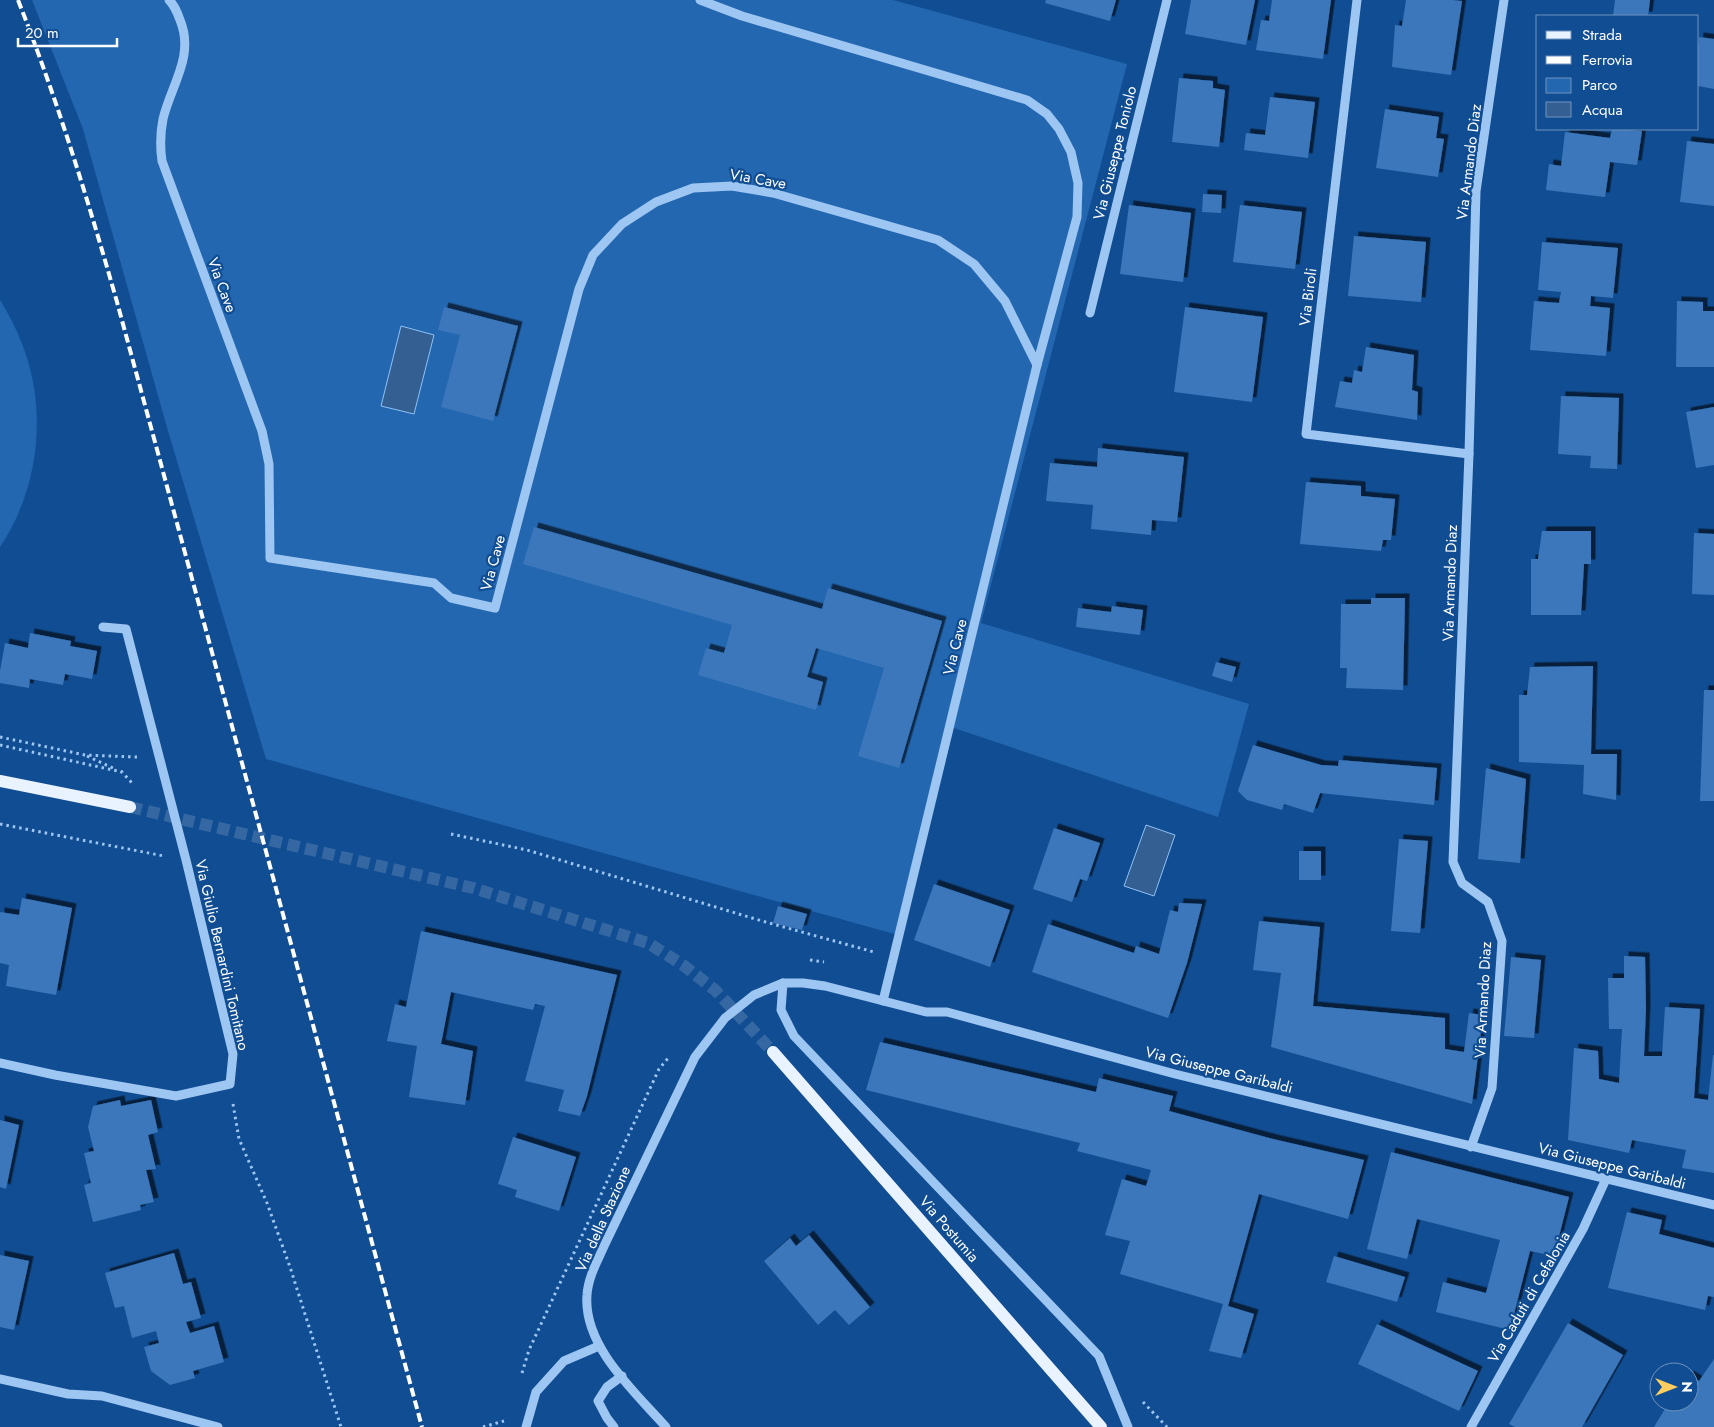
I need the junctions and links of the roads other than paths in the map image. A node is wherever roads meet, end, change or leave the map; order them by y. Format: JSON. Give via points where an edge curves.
{"nodes":[{"id":1,"x":169,"y":0,"type":"edge"},
{"id":2,"x":700,"y":0,"type":"edge"},
{"id":3,"x":1167,"y":0,"type":"edge"},
{"id":4,"x":1357,"y":0,"type":"edge"},
{"id":5,"x":1504,"y":0,"type":"edge"},
{"id":6,"x":1090,"y":313,"type":"dead end"},
{"id":7,"x":1037,"y":365,"type":"junction"},
{"id":8,"x":1469,"y":454,"type":"junction"},
{"id":9,"x":103,"y":627,"type":"dead end"},
{"id":10,"x":0,"y":781,"type":"edge"},
{"id":11,"x":130,"y":807,"type":"tunnel mouth"},
{"id":12,"x":782,"y":983,"type":"junction"},
{"id":13,"x":883,"y":1001,"type":"junction"},
{"id":14,"x":725,"y":1018,"type":"joint"},
{"id":15,"x":773,"y":1052,"type":"tunnel mouth"},
{"id":16,"x":0,"y":1063,"type":"edge"},
{"id":17,"x":1471,"y":1147,"type":"junction"},
{"id":18,"x":1606,"y":1179,"type":"junction"},
{"id":19,"x":1714,"y":1205,"type":"edge"},
{"id":20,"x":599,"y":1346,"type":"junction"},
{"id":21,"x":622,"y":1376,"type":"junction"},
{"id":22,"x":0,"y":1380,"type":"edge"},
{"id":23,"x":218,"y":1427,"type":"edge"},
{"id":24,"x":526,"y":1427,"type":"edge"},
{"id":25,"x":614,"y":1427,"type":"edge"},
{"id":26,"x":666,"y":1427,"type":"edge"},
{"id":27,"x":1100,"y":1427,"type":"edge"},
{"id":28,"x":1128,"y":1427,"type":"edge"},
{"id":29,"x":1471,"y":1427,"type":"edge"}],
"edges":[{"from":1,"to":7,"type":"street","name":"Via Cave","via":[[184,28],[186,53],[163,118],[159,140],[162,162],[262,431],[269,464],[270,558],[434,582],[451,598],[496,608],[579,289],[593,255],[622,224],[656,202],[693,188],[732,186],[773,194],[938,240],[974,264],[1005,301]]},
{"from":2,"to":7,"type":"street","name":"Via Cave","via":[[742,16],[1027,100],[1047,114],[1071,152],[1078,183],[1077,217]]},
{"from":3,"to":6,"type":"street","name":"Via Giuseppe Toniolo"},
{"from":4,"to":8,"type":"street","name":"Via Biroli","via":[[1306,434]]},
{"from":5,"to":8,"type":"street","name":"Via Armando Diaz","via":[[1476,191]]},
{"from":7,"to":13,"type":"street","name":"Via Cave"},
{"from":8,"to":17,"type":"street","name":"Via Armando Diaz","via":[[1452,862],[1462,883],[1488,902],[1502,941],[1492,1088]]},
{"from":9,"to":16,"type":"street","name":"Via Giulio Bernardini Tomitano","via":[[126,629],[233,1054],[230,1084],[176,1096]]},
{"from":10,"to":11,"type":"main road"},
{"from":12,"to":13,"type":"street","name":"Via Giuseppe Garibaldi","via":[[825,986]]},
{"from":12,"to":14,"type":"street","name":"Via Giuseppe Garibaldi","via":[[754,995]]},
{"from":12,"to":28,"type":"street","via":[[781,1010],[794,1036],[1099,1356]]},
{"from":13,"to":17,"type":"street","name":"Via Giuseppe Garibaldi","via":[[926,1012],[947,1012],[1175,1074]]},
{"from":14,"to":20,"type":"street","name":"Via della Stazione","via":[[696,1057],[594,1270],[587,1293],[587,1312]]},
{"from":15,"to":27,"type":"main road","name":"Via Postumia"},
{"from":17,"to":18,"type":"street","name":"Via Giuseppe Garibaldi"},
{"from":18,"to":19,"type":"street","name":"Via Giuseppe Garibaldi"},
{"from":18,"to":29,"type":"street","name":"Via Caduti di Cefalonia","via":[[1583,1229]]},
{"from":20,"to":21,"type":"street","name":"Via della Stazione"},
{"from":20,"to":24,"type":"street","via":[[564,1361],[536,1392]]},
{"from":21,"to":25,"type":"street","via":[[607,1387],[598,1401]]},
{"from":21,"to":26,"type":"street","name":"Via della Stazione"},
{"from":22,"to":23,"type":"street","via":[[68,1394],[102,1396]]}]}
